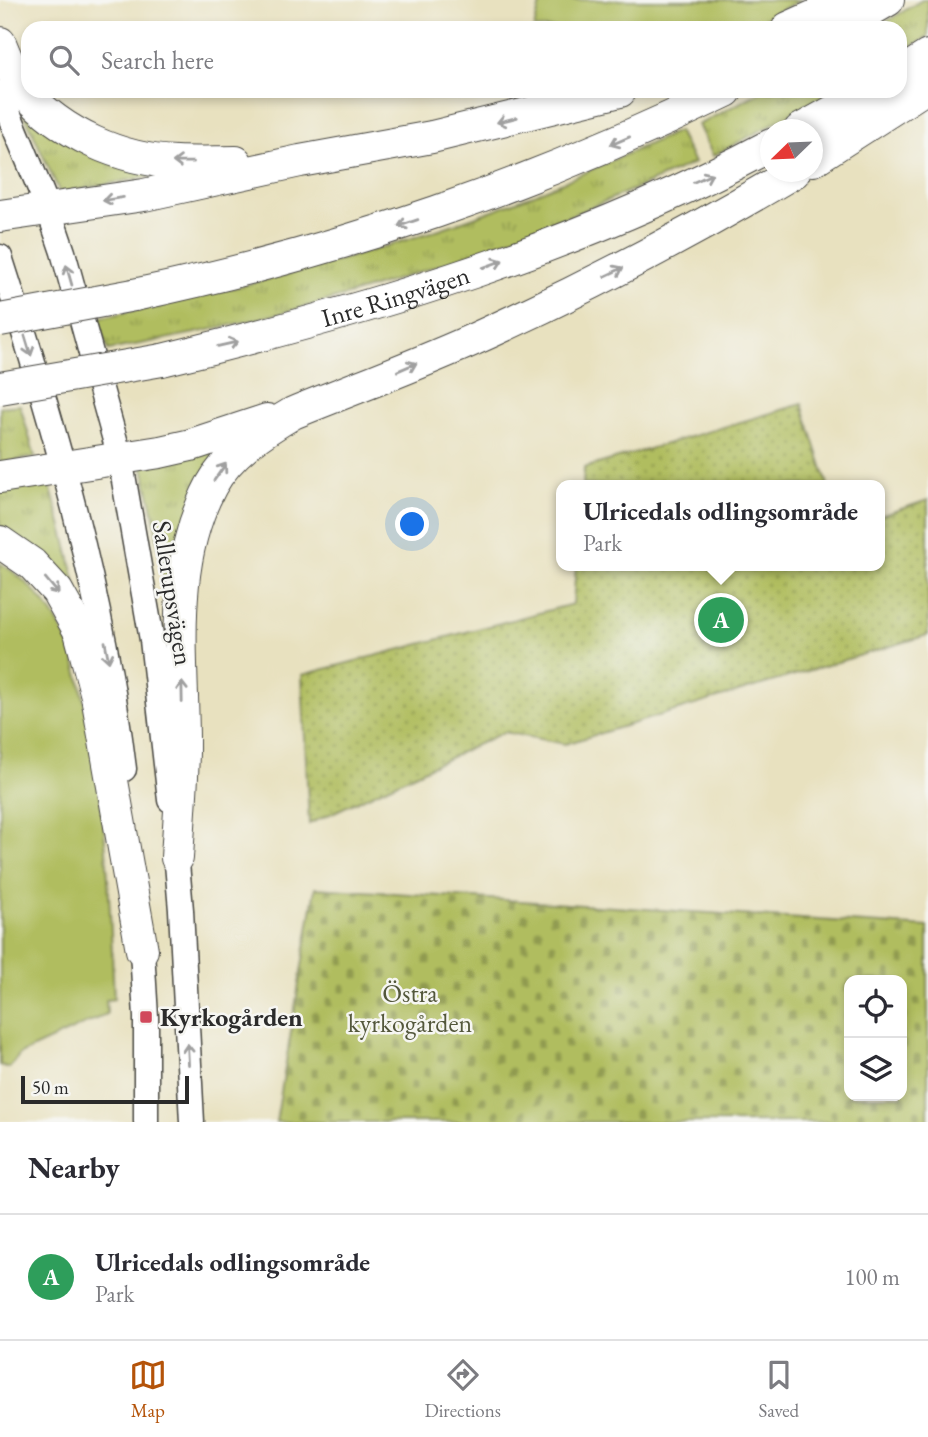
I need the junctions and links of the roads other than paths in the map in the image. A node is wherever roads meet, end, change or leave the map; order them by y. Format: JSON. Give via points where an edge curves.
{"nodes":[{"id":1,"x":851,"y":0,"type":"edge"},
{"id":2,"x":888,"y":0,"type":"edge"},
{"id":3,"x":804,"y":21,"type":"edge"},
{"id":4,"x":852,"y":21,"type":"edge"},
{"id":5,"x":0,"y":43,"type":"edge"},
{"id":6,"x":928,"y":56,"type":"edge"},
{"id":7,"x":907,"y":70,"type":"edge"},
{"id":8,"x":21,"y":85,"type":"edge"},
{"id":9,"x":928,"y":86,"type":"edge"},
{"id":10,"x":0,"y":93,"type":"edge"},
{"id":11,"x":32,"y":98,"type":"edge"},
{"id":12,"x":592,"y":98,"type":"edge"},
{"id":13,"x":712,"y":98,"type":"edge"},
{"id":14,"x":857,"y":98,"type":"edge"},
{"id":15,"x":820,"y":119,"type":"edge"},
{"id":16,"x":760,"y":151,"type":"edge"},
{"id":17,"x":823,"y":154,"type":"edge"},
{"id":18,"x":300,"y":162,"type":"junction"},
{"id":19,"x":776,"y":182,"type":"edge"},
{"id":20,"x":48,"y":208,"type":"junction"},
{"id":21,"x":0,"y":216,"type":"edge"},
{"id":22,"x":0,"y":257,"type":"edge"},
{"id":23,"x":0,"y":320,"type":"edge"},
{"id":24,"x":0,"y":388,"type":"edge"},
{"id":25,"x":344,"y":393,"type":"junction"},
{"id":26,"x":120,"y":458,"type":"junction"},
{"id":27,"x":62,"y":467,"type":"junction"},
{"id":28,"x":0,"y":477,"type":"edge"},
{"id":29,"x":0,"y":542,"type":"edge"},
{"id":30,"x":177,"y":858,"type":"junction"},
{"id":31,"x":142,"y":950,"type":"junction"},
{"id":32,"x":146,"y":1122,"type":"edge"},
{"id":33,"x":192,"y":1122,"type":"edge"}],
"edges":[{"from":1,"to":3,"type":"highway"},
{"from":2,"to":4,"type":"highway"},
{"from":8,"to":5,"type":"highway","one_way":true},
{"from":6,"to":7,"type":"highway"},
{"from":9,"to":17,"type":"highway"},
{"from":10,"to":20,"type":"main road","name":"Sallerupsvägen"},
{"from":18,"to":11,"type":"highway","one_way":true,"via":[[174,162],[126,154],[82,137]]},
{"from":12,"to":18,"type":"highway","one_way":true,"via":[[466,130]]},
{"from":13,"to":23,"type":"highway","one_way":true,"bridge":true,"via":[[479,198],[309,254],[219,277]]},
{"from":14,"to":15,"type":"highway"},
{"from":24,"to":16,"type":"highway","name":"Inre Ringvägen","one_way":true,"bridge":true,"via":[[162,360],[437,285],[585,230]]},
{"from":18,"to":20,"type":"highway","one_way":true,"via":[[144,195]]},
{"from":25,"to":19,"type":"highway","one_way":true,"via":[[551,303]]},
{"from":20,"to":21,"type":"highway"},
{"from":26,"to":20,"type":"main road","name":"Sallerupsvägen","one_way":true},
{"from":22,"to":27,"type":"main road","one_way":true},
{"from":25,"to":26,"type":"highway","via":[[191,445]]},
{"from":30,"to":25,"type":"highway","one_way":true,"via":[[183,754],[181,591],[193,531],[211,486],[244,446],[293,413]]},
{"from":26,"to":27,"type":"highway"},
{"from":26,"to":30,"type":"main road","name":"Sallerupsvägen","via":[[152,640]]},
{"from":27,"to":28,"type":"highway"},
{"from":27,"to":31,"type":"main road","one_way":true,"via":[[115,692]]},
{"from":29,"to":31,"type":"highway","one_way":true,"via":[[32,564],[57,591],[80,632],[97,696]]},
{"from":33,"to":30,"type":"main road","name":"Sallerupsvägen","one_way":true},
{"from":31,"to":32,"type":"main road"}]}
